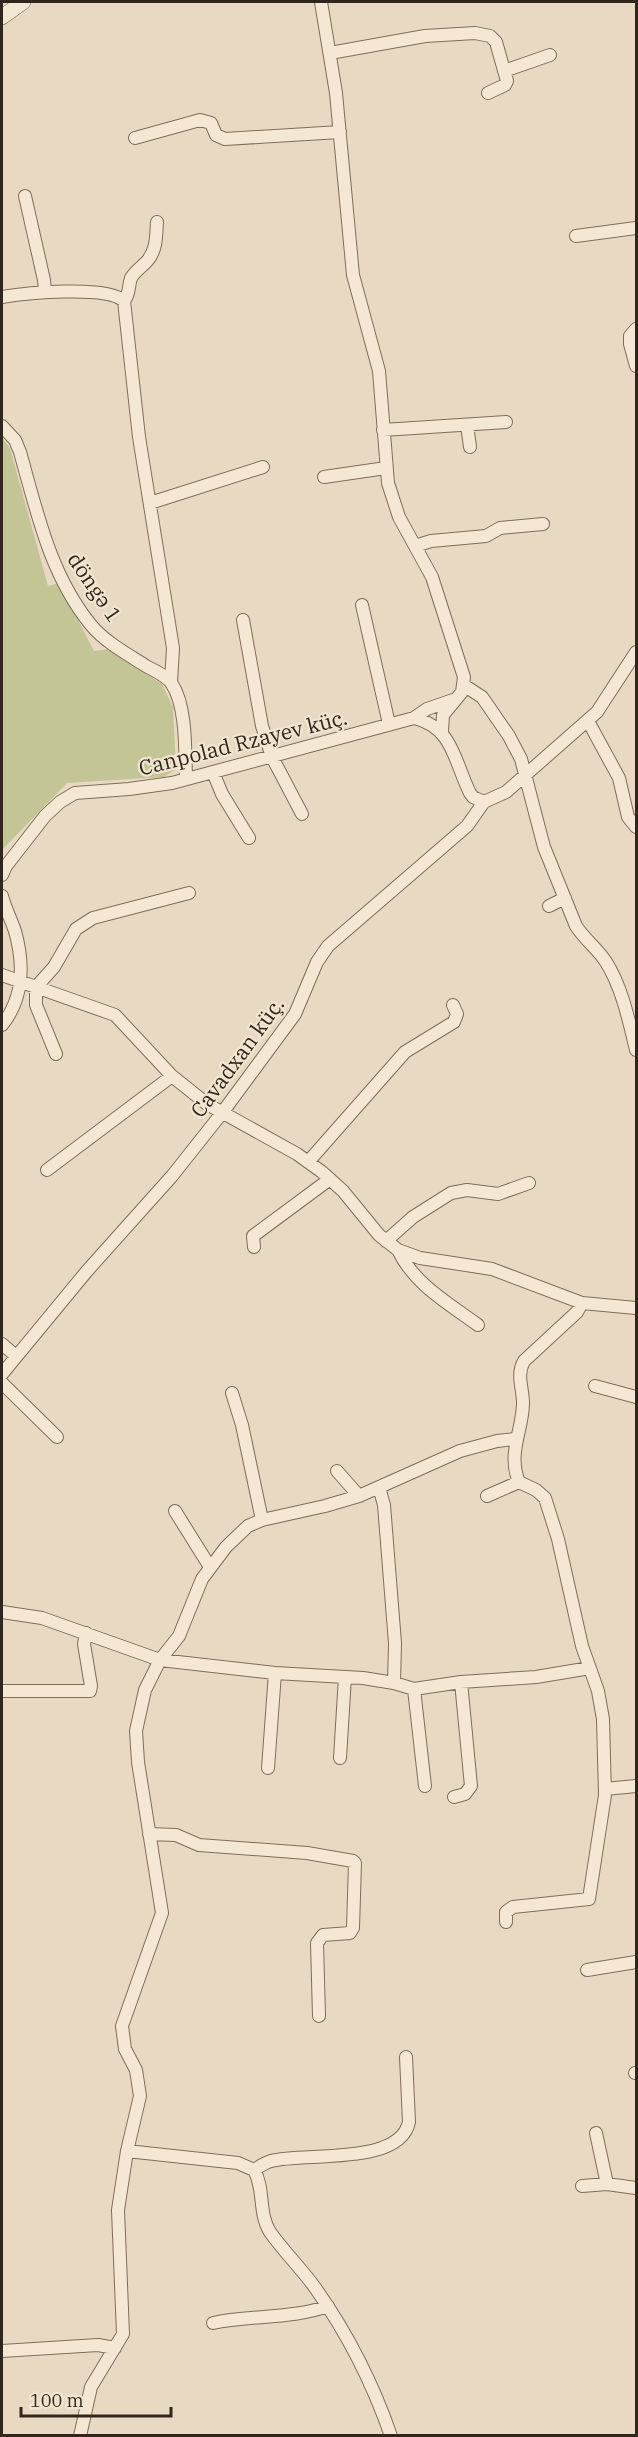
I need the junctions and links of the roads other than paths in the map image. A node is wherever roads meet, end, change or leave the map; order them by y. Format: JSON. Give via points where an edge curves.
{"nodes":[{"id":1,"x":23,"y":2,"type":"edge"},
{"id":2,"x":321,"y":2,"type":"edge"},
{"id":3,"x":2,"y":17,"type":"edge"},
{"id":4,"x":330,"y":52,"type":"junction"},
{"id":5,"x":550,"y":55,"type":"dead end"},
{"id":6,"x":504,"y":70,"type":"junction"},
{"id":7,"x":488,"y":93,"type":"dead end"},
{"id":8,"x":340,"y":132,"type":"junction"},
{"id":9,"x":135,"y":138,"type":"dead end"},
{"id":10,"x":25,"y":196,"type":"dead end"},
{"id":11,"x":157,"y":222,"type":"dead end"},
{"id":12,"x":636,"y":228,"type":"edge"},
{"id":13,"x":576,"y":236,"type":"dead end"},
{"id":14,"x":45,"y":292,"type":"junction"},
{"id":15,"x":2,"y":297,"type":"edge"},
{"id":16,"x":124,"y":301,"type":"junction"},
{"id":17,"x":636,"y":329,"type":"edge"},
{"id":18,"x":636,"y":366,"type":"edge"},
{"id":19,"x":506,"y":422,"type":"dead end"},
{"id":20,"x":467,"y":424,"type":"junction"},
{"id":21,"x":2,"y":426,"type":"edge"},
{"id":22,"x":383,"y":430,"type":"junction"},
{"id":23,"x":470,"y":447,"type":"dead end"},
{"id":24,"x":262,"y":467,"type":"dead end"},
{"id":25,"x":386,"y":468,"type":"junction"},
{"id":26,"x":324,"y":477,"type":"dead end"},
{"id":27,"x":150,"y":503,"type":"junction"},
{"id":28,"x":543,"y":524,"type":"dead end"},
{"id":29,"x":415,"y":546,"type":"junction"},
{"id":30,"x":362,"y":605,"type":"dead end"},
{"id":31,"x":243,"y":620,"type":"dead end"},
{"id":32,"x":636,"y":652,"type":"edge"},
{"id":33,"x":171,"y":682,"type":"junction"},
{"id":34,"x":465,"y":686,"type":"junction"},
{"id":35,"x":455,"y":699,"type":"junction"},
{"id":36,"x":414,"y":718,"type":"junction"},
{"id":37,"x":588,"y":721,"type":"junction"},
{"id":38,"x":389,"y":724,"type":"junction"},
{"id":39,"x":442,"y":731,"type":"junction"},
{"id":40,"x":272,"y":757,"type":"junction"},
{"id":41,"x":213,"y":772,"type":"junction"},
{"id":42,"x":526,"y":774,"type":"junction"},
{"id":43,"x":186,"y":779,"type":"junction"},
{"id":44,"x":484,"y":802,"type":"junction"},
{"id":45,"x":302,"y":814,"type":"dead end"},
{"id":46,"x":636,"y":827,"type":"edge"},
{"id":47,"x":249,"y":838,"type":"dead end"},
{"id":48,"x":2,"y":875,"type":"edge"},
{"id":49,"x":189,"y":892,"type":"dead end"},
{"id":50,"x":2,"y":896,"type":"edge"},
{"id":51,"x":565,"y":898,"type":"junction"},
{"id":52,"x":549,"y":906,"type":"dead end"},
{"id":53,"x":2,"y":975,"type":"edge"},
{"id":54,"x":20,"y":982,"type":"junction"},
{"id":55,"x":36,"y":987,"type":"junction"},
{"id":56,"x":453,"y":1005,"type":"dead end"},
{"id":57,"x":2,"y":1025,"type":"edge"},
{"id":58,"x":636,"y":1050,"type":"edge"},
{"id":59,"x":56,"y":1054,"type":"dead end"},
{"id":60,"x":172,"y":1076,"type":"junction"},
{"id":61,"x":222,"y":1113,"type":"junction"},
{"id":62,"x":308,"y":1161,"type":"junction"},
{"id":63,"x":47,"y":1170,"type":"dead end"},
{"id":64,"x":330,"y":1179,"type":"junction"},
{"id":65,"x":529,"y":1183,"type":"dead end"},
{"id":66,"x":386,"y":1241,"type":"junction"},
{"id":67,"x":254,"y":1247,"type":"dead end"},
{"id":68,"x":398,"y":1250,"type":"junction"},
{"id":69,"x":582,"y":1303,"type":"junction"},
{"id":70,"x":636,"y":1308,"type":"edge"},
{"id":71,"x":478,"y":1325,"type":"dead end"},
{"id":72,"x":2,"y":1344,"type":"edge"},
{"id":73,"x":16,"y":1356,"type":"junction"},
{"id":74,"x":2,"y":1374,"type":"edge"},
{"id":75,"x":2,"y":1383,"type":"edge"},
{"id":76,"x":595,"y":1386,"type":"dead end"},
{"id":77,"x":232,"y":1393,"type":"dead end"},
{"id":78,"x":636,"y":1397,"type":"edge"},
{"id":79,"x":57,"y":1437,"type":"dead end"},
{"id":80,"x":515,"y":1439,"type":"junction"},
{"id":81,"x":338,"y":1471,"type":"dead end"},
{"id":82,"x":519,"y":1482,"type":"junction"},
{"id":83,"x":379,"y":1487,"type":"junction"},
{"id":84,"x":359,"y":1496,"type":"junction"},
{"id":85,"x":487,"y":1496,"type":"dead end"},
{"id":86,"x":175,"y":1511,"type":"dead end"},
{"id":87,"x":262,"y":1520,"type":"junction"},
{"id":88,"x":210,"y":1567,"type":"junction"},
{"id":89,"x":2,"y":1612,"type":"edge"},
{"id":90,"x":86,"y":1633,"type":"junction"},
{"id":91,"x":160,"y":1660,"type":"junction"},
{"id":92,"x":590,"y":1668,"type":"junction"},
{"id":93,"x":275,"y":1673,"type":"junction"},
{"id":94,"x":345,"y":1677,"type":"junction"},
{"id":95,"x":460,"y":1682,"type":"junction"},
{"id":96,"x":394,"y":1683,"type":"junction"},
{"id":97,"x":414,"y":1689,"type":"junction"},
{"id":98,"x":2,"y":1691,"type":"edge"},
{"id":99,"x":340,"y":1758,"type":"dead end"},
{"id":100,"x":268,"y":1768,"type":"dead end"},
{"id":101,"x":425,"y":1786,"type":"dead end"},
{"id":102,"x":636,"y":1786,"type":"edge"},
{"id":103,"x":605,"y":1789,"type":"junction"},
{"id":104,"x":454,"y":1797,"type":"dead end"},
{"id":105,"x":149,"y":1834,"type":"junction"},
{"id":106,"x":506,"y":1922,"type":"dead end"},
{"id":107,"x":636,"y":1962,"type":"edge"},
{"id":108,"x":587,"y":1970,"type":"dead end"},
{"id":109,"x":319,"y":2016,"type":"dead end"},
{"id":110,"x":406,"y":2057,"type":"dead end"},
{"id":111,"x":596,"y":2133,"type":"dead end"},
{"id":112,"x":127,"y":2151,"type":"junction"},
{"id":113,"x":254,"y":2170,"type":"junction"},
{"id":114,"x":607,"y":2184,"type":"junction"},
{"id":115,"x":582,"y":2186,"type":"dead end"},
{"id":116,"x":636,"y":2188,"type":"edge"},
{"id":117,"x":328,"y":2306,"type":"junction"},
{"id":118,"x":213,"y":2323,"type":"dead end"},
{"id":119,"x":115,"y":2348,"type":"junction"},
{"id":120,"x":2,"y":2351,"type":"edge"},
{"id":121,"x":80,"y":2436,"type":"edge"},
{"id":122,"x":391,"y":2436,"type":"edge"}],
"edges":[{"from":1,"to":3,"type":"street"},
{"from":2,"to":4,"type":"street"},
{"from":4,"to":6,"type":"street","via":[[425,36],[475,33],[490,36],[496,42]]},
{"from":4,"to":8,"type":"street"},
{"from":5,"to":6,"type":"street"},
{"from":6,"to":7,"type":"street","via":[[505,85]]},
{"from":8,"to":9,"type":"street","via":[[225,139],[216,135],[211,123],[200,120]]},
{"from":8,"to":22,"type":"street","via":[[353,275],[379,371]]},
{"from":10,"to":14,"type":"street"},
{"from":11,"to":16,"type":"street","via":[[153,251],[131,279]]},
{"from":12,"to":13,"type":"street"},
{"from":14,"to":15,"type":"street"},
{"from":14,"to":16,"type":"street","via":[[107,294]]},
{"from":16,"to":27,"type":"street"},
{"from":17,"to":18,"type":"street","via":[[630,344]]},
{"from":19,"to":20,"type":"street"},
{"from":20,"to":22,"type":"street"},
{"from":20,"to":23,"type":"street"},
{"from":21,"to":33,"type":"street","name":"döngə 1","via":[[20,452],[47,547],[83,613],[107,640]]},
{"from":22,"to":25,"type":"street"},
{"from":24,"to":27,"type":"street"},
{"from":25,"to":26,"type":"street"},
{"from":25,"to":29,"type":"street","via":[[394,504]]},
{"from":27,"to":33,"type":"street","via":[[174,648]]},
{"from":28,"to":29,"type":"street","via":[[500,528],[486,536]]},
{"from":29,"to":34,"type":"street","via":[[438,592]]},
{"from":30,"to":38,"type":"street"},
{"from":31,"to":40,"type":"street","via":[[262,726]]},
{"from":32,"to":37,"type":"street","name":"Cavadxan küç."},
{"from":33,"to":43,"type":"street","via":[[183,724]]},
{"from":34,"to":35,"type":"street"},
{"from":34,"to":42,"type":"street","via":[[482,697],[509,736]]},
{"from":35,"to":36,"type":"street","name":"Canpolad Rzayev küç."},
{"from":35,"to":39,"type":"street","via":[[443,715]]},
{"from":36,"to":38,"type":"street","name":"Canpolad Rzayev küç."},
{"from":36,"to":39,"type":"street"},
{"from":37,"to":42,"type":"street","name":"Cavadxan küç."},
{"from":37,"to":46,"type":"street","via":[[619,778],[628,817]]},
{"from":38,"to":40,"type":"street","name":"Canpolad Rzayev küç."},
{"from":39,"to":44,"type":"street","via":[[470,793]]},
{"from":40,"to":41,"type":"street","name":"Canpolad Rzayev küç."},
{"from":40,"to":45,"type":"street"},
{"from":41,"to":43,"type":"street","name":"Canpolad Rzayev küç."},
{"from":41,"to":47,"type":"street"},
{"from":42,"to":44,"type":"street","name":"Cavadxan küç.","via":[[498,797]]},
{"from":42,"to":51,"type":"street","via":[[544,847]]},
{"from":43,"to":48,"type":"street","name":"Canpolad Rzayev küç.","via":[[67,796],[45,816]]},
{"from":44,"to":61,"type":"street","name":"Cavadxan küç.","via":[[466,826],[328,946],[295,1014]]},
{"from":49,"to":55,"type":"street","via":[[84,922]]},
{"from":50,"to":54,"type":"street","via":[[19,948]]},
{"from":51,"to":52,"type":"street"},
{"from":51,"to":58,"type":"street","via":[[582,935],[614,976]]},
{"from":53,"to":54,"type":"street"},
{"from":54,"to":55,"type":"street"},
{"from":54,"to":57,"type":"street","via":[[16,1000]]},
{"from":55,"to":59,"type":"street","via":[[36,1005]]},
{"from":55,"to":60,"type":"street","via":[[115,1015]]},
{"from":56,"to":62,"type":"street","via":[[457,1014],[454,1022],[405,1052]]},
{"from":60,"to":61,"type":"street"},
{"from":60,"to":63,"type":"street"},
{"from":61,"to":62,"type":"street"},
{"from":61,"to":73,"type":"street","name":"Cavadxan küç."},
{"from":62,"to":64,"type":"street"},
{"from":64,"to":66,"type":"street"},
{"from":64,"to":67,"type":"street","via":[[253,1236]]},
{"from":65,"to":66,"type":"street","via":[[498,1194],[467,1190],[451,1194],[413,1216]]},
{"from":66,"to":68,"type":"street"},
{"from":68,"to":69,"type":"street","via":[[420,1258],[492,1269]]},
{"from":68,"to":71,"type":"street","via":[[417,1279]]},
{"from":69,"to":70,"type":"street"},
{"from":69,"to":80,"type":"street","via":[[520,1367],[523,1415]]},
{"from":72,"to":73,"type":"street"},
{"from":73,"to":74,"type":"street","name":"Cavadxan küç."},
{"from":75,"to":79,"type":"street"},
{"from":76,"to":78,"type":"street"},
{"from":77,"to":87,"type":"street"},
{"from":80,"to":82,"type":"street"},
{"from":80,"to":83,"type":"street","via":[[460,1451]]},
{"from":81,"to":84,"type":"street"},
{"from":82,"to":85,"type":"street"},
{"from":82,"to":92,"type":"street","via":[[544,1498]]},
{"from":83,"to":84,"type":"street"},
{"from":83,"to":96,"type":"street","via":[[384,1505],[395,1643]]},
{"from":84,"to":87,"type":"street"},
{"from":86,"to":88,"type":"street"},
{"from":87,"to":88,"type":"street","via":[[237,1535]]},
{"from":88,"to":91,"type":"street","via":[[194,1594],[179,1636]]},
{"from":89,"to":90,"type":"street","via":[[42,1618]]},
{"from":90,"to":91,"type":"street"},
{"from":90,"to":98,"type":"street","via":[[90,1691]]},
{"from":91,"to":93,"type":"street"},
{"from":91,"to":105,"type":"street","via":[[145,1690],[136,1731]]},
{"from":92,"to":95,"type":"street","via":[[536,1677]]},
{"from":92,"to":103,"type":"street","via":[[603,1719]]},
{"from":93,"to":94,"type":"street"},
{"from":93,"to":100,"type":"street"},
{"from":94,"to":96,"type":"street"},
{"from":94,"to":99,"type":"street"},
{"from":95,"to":97,"type":"street"},
{"from":95,"to":104,"type":"street","via":[[471,1786],[465,1794]]},
{"from":96,"to":97,"type":"street"},
{"from":97,"to":101,"type":"street"},
{"from":102,"to":103,"type":"street"},
{"from":103,"to":106,"type":"street","via":[[589,1899],[513,1907],[506,1912]]},
{"from":105,"to":109,"type":"street","via":[[176,1834],[199,1845],[308,1853],[355,1863],[353,1928],[350,1934],[323,1935],[317,1943]]},
{"from":105,"to":112,"type":"street","via":[[162,1913],[122,2026],[140,2096]]},
{"from":107,"to":108,"type":"street"},
{"from":110,"to":113,"type":"street","via":[[409,2122],[407,2132],[398,2140],[347,2155],[270,2161]]},
{"from":111,"to":114,"type":"street"},
{"from":112,"to":113,"type":"street","via":[[238,2163]]},
{"from":112,"to":119,"type":"street","via":[[118,2210],[124,2327]]},
{"from":113,"to":117,"type":"street","via":[[270,2231]]},
{"from":114,"to":115,"type":"street"},
{"from":114,"to":116,"type":"street"},
{"from":117,"to":118,"type":"street","via":[[309,2312]]},
{"from":117,"to":122,"type":"street","via":[[343,2330]]},
{"from":119,"to":120,"type":"street","via":[[98,2345]]},
{"from":119,"to":121,"type":"street","via":[[91,2387]]}]}
